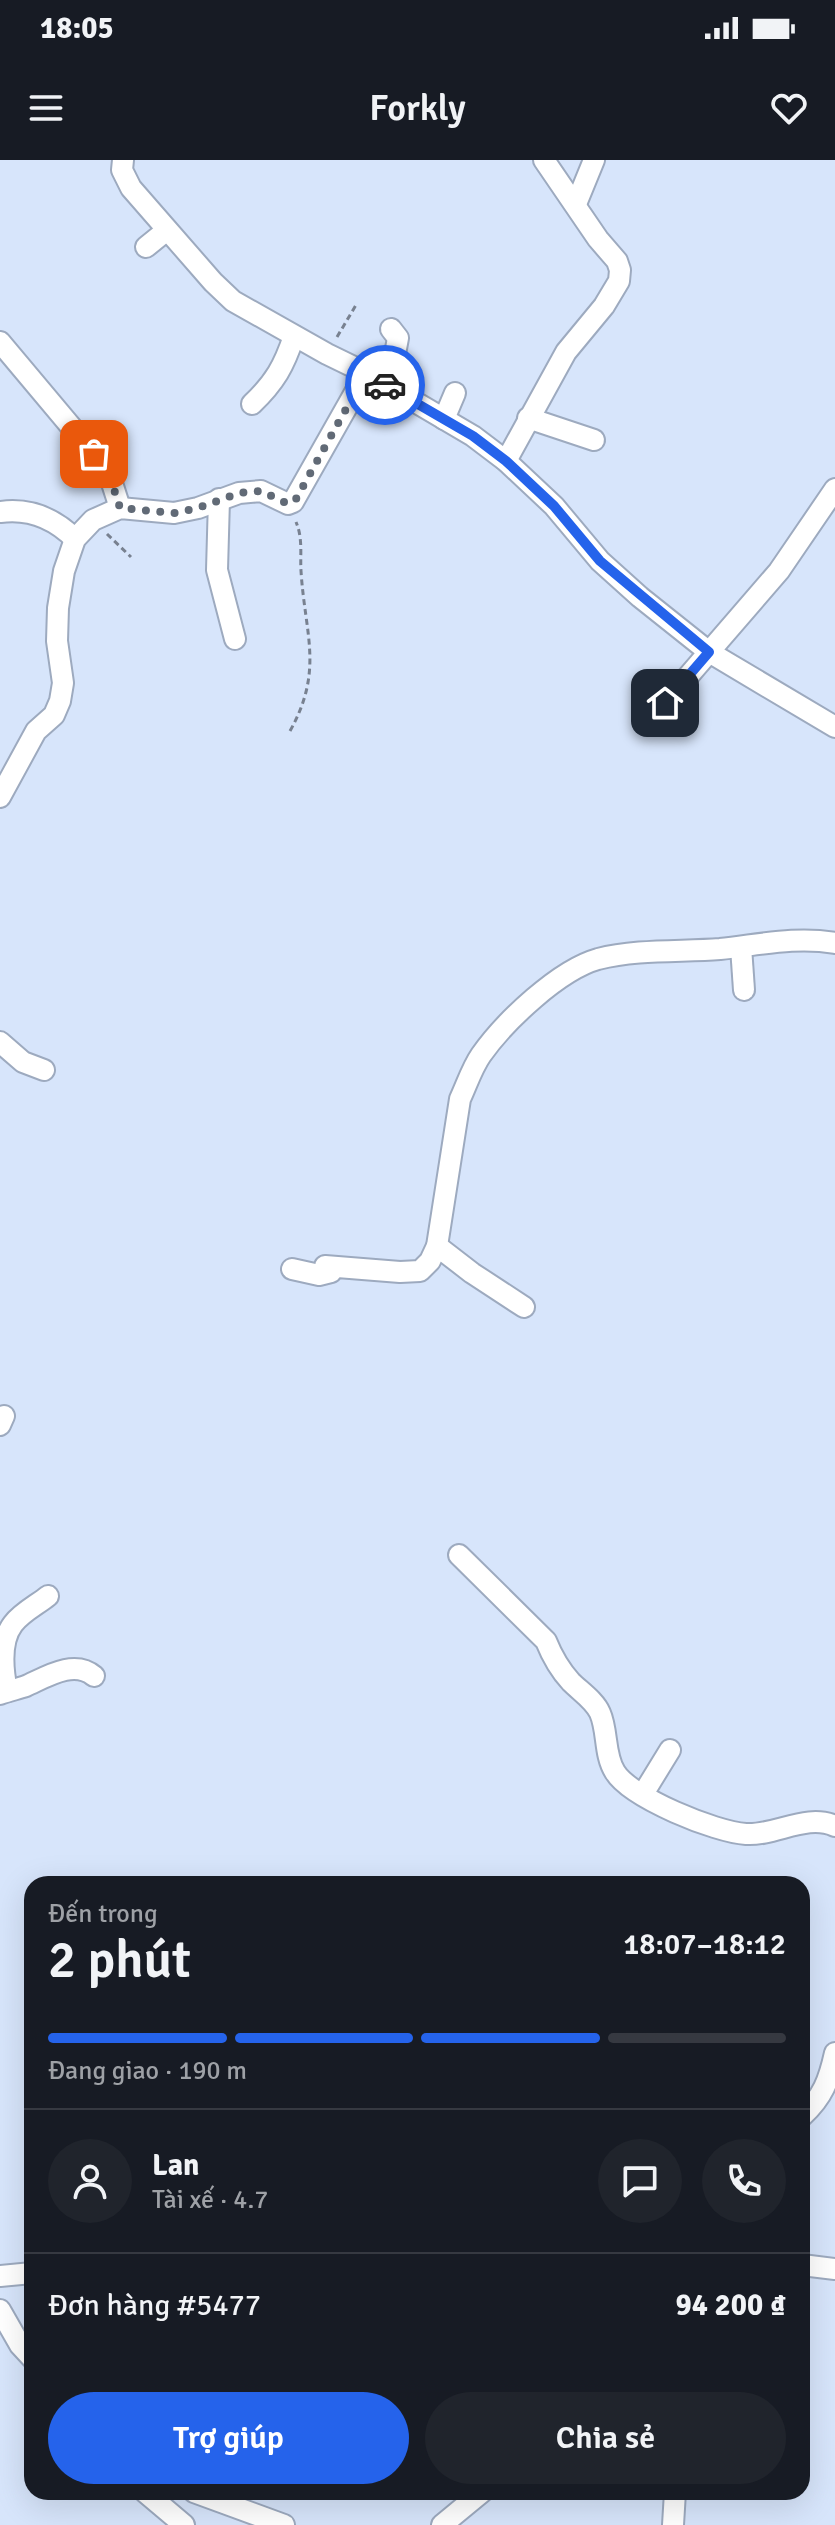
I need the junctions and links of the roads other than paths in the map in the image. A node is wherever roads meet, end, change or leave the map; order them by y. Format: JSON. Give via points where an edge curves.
{"nodes":[{"id":1,"x":123,"y":160,"type":"edge"},
{"id":2,"x":544,"y":160,"type":"edge"},
{"id":3,"x":594,"y":160,"type":"edge"},
{"id":4,"x":576,"y":204,"type":"junction"},
{"id":5,"x":167,"y":230,"type":"junction"},
{"id":6,"x":146,"y":247,"type":"dead end"},
{"id":7,"x":391,"y":329,"type":"dead end"},
{"id":8,"x":294,"y":336,"type":"junction"},
{"id":9,"x":0,"y":342,"type":"edge"},
{"id":10,"x":366,"y":373,"type":"junction"},
{"id":11,"x":384,"y":384,"type":"junction"},
{"id":12,"x":455,"y":393,"type":"dead end"},
{"id":13,"x":252,"y":404,"type":"dead end"},
{"id":14,"x":528,"y":418,"type":"junction"},
{"id":15,"x":444,"y":419,"type":"junction"},
{"id":16,"x":594,"y":440,"type":"dead end"},
{"id":17,"x":506,"y":461,"type":"junction"},
{"id":18,"x":835,"y":489,"type":"edge"},
{"id":19,"x":219,"y":499,"type":"junction"},
{"id":20,"x":120,"y":508,"type":"junction"},
{"id":21,"x":0,"y":512,"type":"edge"},
{"id":22,"x":75,"y":539,"type":"junction"},
{"id":23,"x":235,"y":639,"type":"dead end"},
{"id":24,"x":709,"y":652,"type":"junction"},
{"id":25,"x":665,"y":703,"type":"dead end"},
{"id":26,"x":835,"y":727,"type":"edge"},
{"id":27,"x":0,"y":797,"type":"edge"},
{"id":28,"x":835,"y":943,"type":"edge"},
{"id":29,"x":741,"y":947,"type":"junction"},
{"id":30,"x":744,"y":990,"type":"dead end"},
{"id":31,"x":0,"y":1042,"type":"edge"},
{"id":32,"x":44,"y":1070,"type":"dead end"},
{"id":33,"x":437,"y":1246,"type":"junction"},
{"id":34,"x":292,"y":1269,"type":"dead end"},
{"id":35,"x":524,"y":1307,"type":"dead end"},
{"id":36,"x":459,"y":1555,"type":"dead end"},
{"id":37,"x":48,"y":1596,"type":"dead end"},
{"id":38,"x":94,"y":1676,"type":"dead end"},
{"id":39,"x":3,"y":1692,"type":"edge"},
{"id":40,"x":670,"y":1750,"type":"dead end"},
{"id":41,"x":643,"y":1794,"type":"junction"},
{"id":42,"x":835,"y":1826,"type":"edge"},
{"id":43,"x":835,"y":2053,"type":"edge"},
{"id":44,"x":810,"y":2108,"type":"edge"},
{"id":45,"x":810,"y":2266,"type":"edge"},
{"id":46,"x":835,"y":2269,"type":"edge"},
{"id":47,"x":24,"y":2274,"type":"edge"},
{"id":48,"x":0,"y":2276,"type":"edge"},
{"id":49,"x":0,"y":2310,"type":"edge"},
{"id":50,"x":24,"y":2349,"type":"edge"},
{"id":51,"x":154,"y":2500,"type":"edge"},
{"id":52,"x":216,"y":2500,"type":"edge"},
{"id":53,"x":472,"y":2500,"type":"edge"},
{"id":54,"x":675,"y":2500,"type":"edge"},
{"id":55,"x":184,"y":2525,"type":"edge"},
{"id":56,"x":284,"y":2525,"type":"edge"},
{"id":57,"x":442,"y":2525,"type":"edge"},
{"id":58,"x":673,"y":2525,"type":"edge"}],
"edges":[{"from":1,"to":5,"type":"street","via":[[131,188]]},
{"from":2,"to":4,"type":"street"},
{"from":3,"to":4,"type":"street"},
{"from":4,"to":14,"type":"street","via":[[617,261],[619,281],[566,352]]},
{"from":5,"to":6,"type":"street"},
{"from":5,"to":8,"type":"street","via":[[233,301]]},
{"from":7,"to":11,"type":"street","via":[[398,338]]},
{"from":8,"to":10,"type":"street"},
{"from":8,"to":13,"type":"street","via":[[272,385]]},
{"from":9,"to":20,"type":"street","via":[[94,454]]},
{"from":10,"to":11,"type":"street"},
{"from":10,"to":19,"type":"street","via":[[296,499],[288,504],[261,491]]},
{"from":11,"to":15,"type":"street"},
{"from":12,"to":15,"type":"street"},
{"from":14,"to":16,"type":"street"},
{"from":14,"to":17,"type":"street"},
{"from":15,"to":17,"type":"street"},
{"from":17,"to":24,"type":"street","via":[[554,506],[600,561]]},
{"from":18,"to":24,"type":"street","via":[[779,571]]},
{"from":19,"to":20,"type":"street","via":[[174,513]]},
{"from":19,"to":23,"type":"street","via":[[217,570]]},
{"from":20,"to":22,"type":"street","via":[[93,520]]},
{"from":21,"to":22,"type":"street","via":[[34,512]]},
{"from":22,"to":27,"type":"street","via":[[58,608],[60,701],[54,715],[36,731]]},
{"from":24,"to":25,"type":"street"},
{"from":24,"to":26,"type":"street"},
{"from":28,"to":29,"type":"street","via":[[813,939]]},
{"from":29,"to":30,"type":"street"},
{"from":29,"to":33,"type":"street","via":[[597,960],[544,991],[514,1018],[480,1056],[460,1099]]},
{"from":31,"to":32,"type":"street","via":[[23,1062]]},
{"from":33,"to":34,"type":"street","via":[[420,1271],[325,1266],[331,1272],[319,1275]]},
{"from":33,"to":35,"type":"street"},
{"from":36,"to":41,"type":"street","via":[[546,1641],[570,1680],[600,1711],[615,1772]]},
{"from":37,"to":39,"type":"street","via":[[21,1615],[8,1635]]},
{"from":38,"to":39,"type":"street","via":[[72,1670]]},
{"from":40,"to":41,"type":"street"},
{"from":41,"to":42,"type":"street","via":[[679,1814],[732,1832],[770,1832],[820,1821]]},
{"from":43,"to":44,"type":"street","via":[[826,2087]]},
{"from":45,"to":46,"type":"street"},
{"from":47,"to":48,"type":"street"},
{"from":49,"to":50,"type":"street"},
{"from":51,"to":55,"type":"street"},
{"from":52,"to":56,"type":"street"},
{"from":53,"to":57,"type":"street"},
{"from":54,"to":58,"type":"street"}]}
